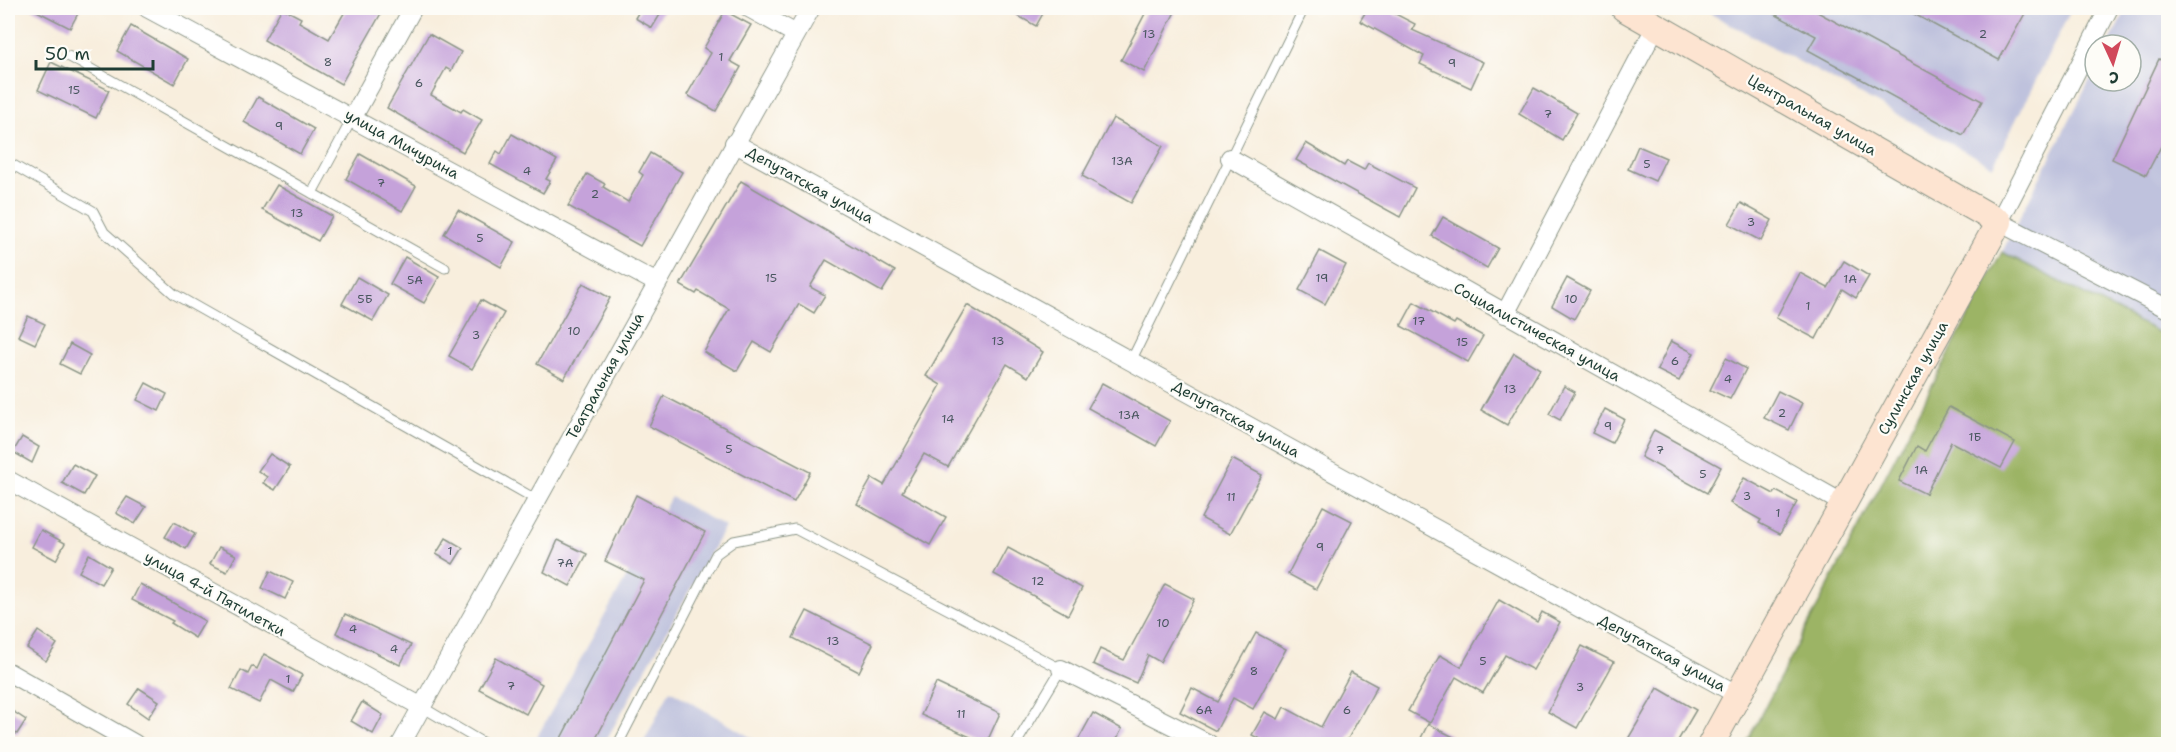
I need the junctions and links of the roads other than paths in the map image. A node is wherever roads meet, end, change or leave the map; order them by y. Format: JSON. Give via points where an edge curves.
{"nodes":[{"id":1,"x":147,"y":8,"type":"edge"},
{"id":2,"x":413,"y":8,"type":"edge"},
{"id":3,"x":749,"y":8,"type":"edge"},
{"id":4,"x":811,"y":8,"type":"edge"},
{"id":5,"x":1304,"y":8,"type":"edge"},
{"id":6,"x":1624,"y":8,"type":"edge"},
{"id":7,"x":2109,"y":8,"type":"edge"},
{"id":8,"x":1656,"y":26,"type":"junction"},
{"id":9,"x":796,"y":33,"type":"junction"},
{"id":10,"x":68,"y":56,"type":"dead end"},
{"id":11,"x":353,"y":117,"type":"junction"},
{"id":12,"x":734,"y":143,"type":"junction"},
{"id":13,"x":1230,"y":158,"type":"junction"},
{"id":14,"x":8,"y":162,"type":"edge"},
{"id":15,"x":312,"y":193,"type":"junction"},
{"id":16,"x":1999,"y":222,"type":"junction"},
{"id":17,"x":445,"y":268,"type":"dead end"},
{"id":18,"x":657,"y":283,"type":"junction"},
{"id":19,"x":2169,"y":309,"type":"edge"},
{"id":20,"x":1505,"y":314,"type":"junction"},
{"id":21,"x":1131,"y":361,"type":"junction"},
{"id":22,"x":8,"y":480,"type":"edge"},
{"id":23,"x":537,"y":500,"type":"junction"},
{"id":24,"x":1844,"y":504,"type":"junction"},
{"id":25,"x":1061,"y":669,"type":"junction"},
{"id":26,"x":8,"y":672,"type":"edge"},
{"id":27,"x":1738,"y":694,"type":"junction"},
{"id":28,"x":422,"y":707,"type":"junction"},
{"id":29,"x":135,"y":744,"type":"edge"},
{"id":30,"x":401,"y":744,"type":"edge"},
{"id":31,"x":485,"y":744,"type":"edge"},
{"id":32,"x":618,"y":744,"type":"edge"},
{"id":33,"x":1016,"y":744,"type":"edge"},
{"id":34,"x":1209,"y":744,"type":"edge"},
{"id":35,"x":1711,"y":744,"type":"edge"}],
"edges":[{"from":1,"to":11,"type":"street","name":"улица Мичурина"},
{"from":2,"to":11,"type":"street"},
{"from":3,"to":9,"type":"street"},
{"from":4,"to":9,"type":"street","name":"Театральная улица"},
{"from":5,"to":13,"type":"lane"},
{"from":6,"to":8,"type":"main road","name":"Центральная улица"},
{"from":7,"to":16,"type":"street","name":"Сулинская улица"},
{"from":8,"to":16,"type":"main road","name":"Центральная улица"},
{"from":8,"to":20,"type":"street"},
{"from":9,"to":12,"type":"street","name":"Театральная улица"},
{"from":10,"to":15,"type":"lane"},
{"from":11,"to":15,"type":"lane"},
{"from":11,"to":18,"type":"street","name":"улица Мичурина"},
{"from":12,"to":18,"type":"street","name":"Театральная улица"},
{"from":12,"to":21,"type":"street","name":"Депутатская улица"},
{"from":13,"to":20,"type":"street","name":"Социалистическая улица"},
{"from":13,"to":21,"type":"lane"},
{"from":14,"to":23,"type":"lane","via":[[93,211],[104,232],[174,294]]},
{"from":15,"to":17,"type":"lane"},
{"from":16,"to":19,"type":"street"},
{"from":16,"to":24,"type":"main road","name":"Сулинская улица"},
{"from":18,"to":23,"type":"street","name":"Театральная улица"},
{"from":20,"to":24,"type":"street","name":"Социалистическая улица"},
{"from":21,"to":27,"type":"street","name":"Депутатская улица"},
{"from":22,"to":28,"type":"street","name":"улица 4-й Пятилетки"},
{"from":23,"to":28,"type":"street","name":"Театральная улица"},
{"from":24,"to":27,"type":"main road","name":"Сулинская улица"},
{"from":25,"to":32,"type":"lane","via":[[795,529],[734,541],[716,554]]},
{"from":25,"to":33,"type":"lane"},
{"from":25,"to":34,"type":"street"},
{"from":26,"to":29,"type":"street"},
{"from":27,"to":35,"type":"main road","name":"Сулинская улица"},
{"from":28,"to":30,"type":"street","name":"Театральная улица"},
{"from":28,"to":31,"type":"lane"}]}
